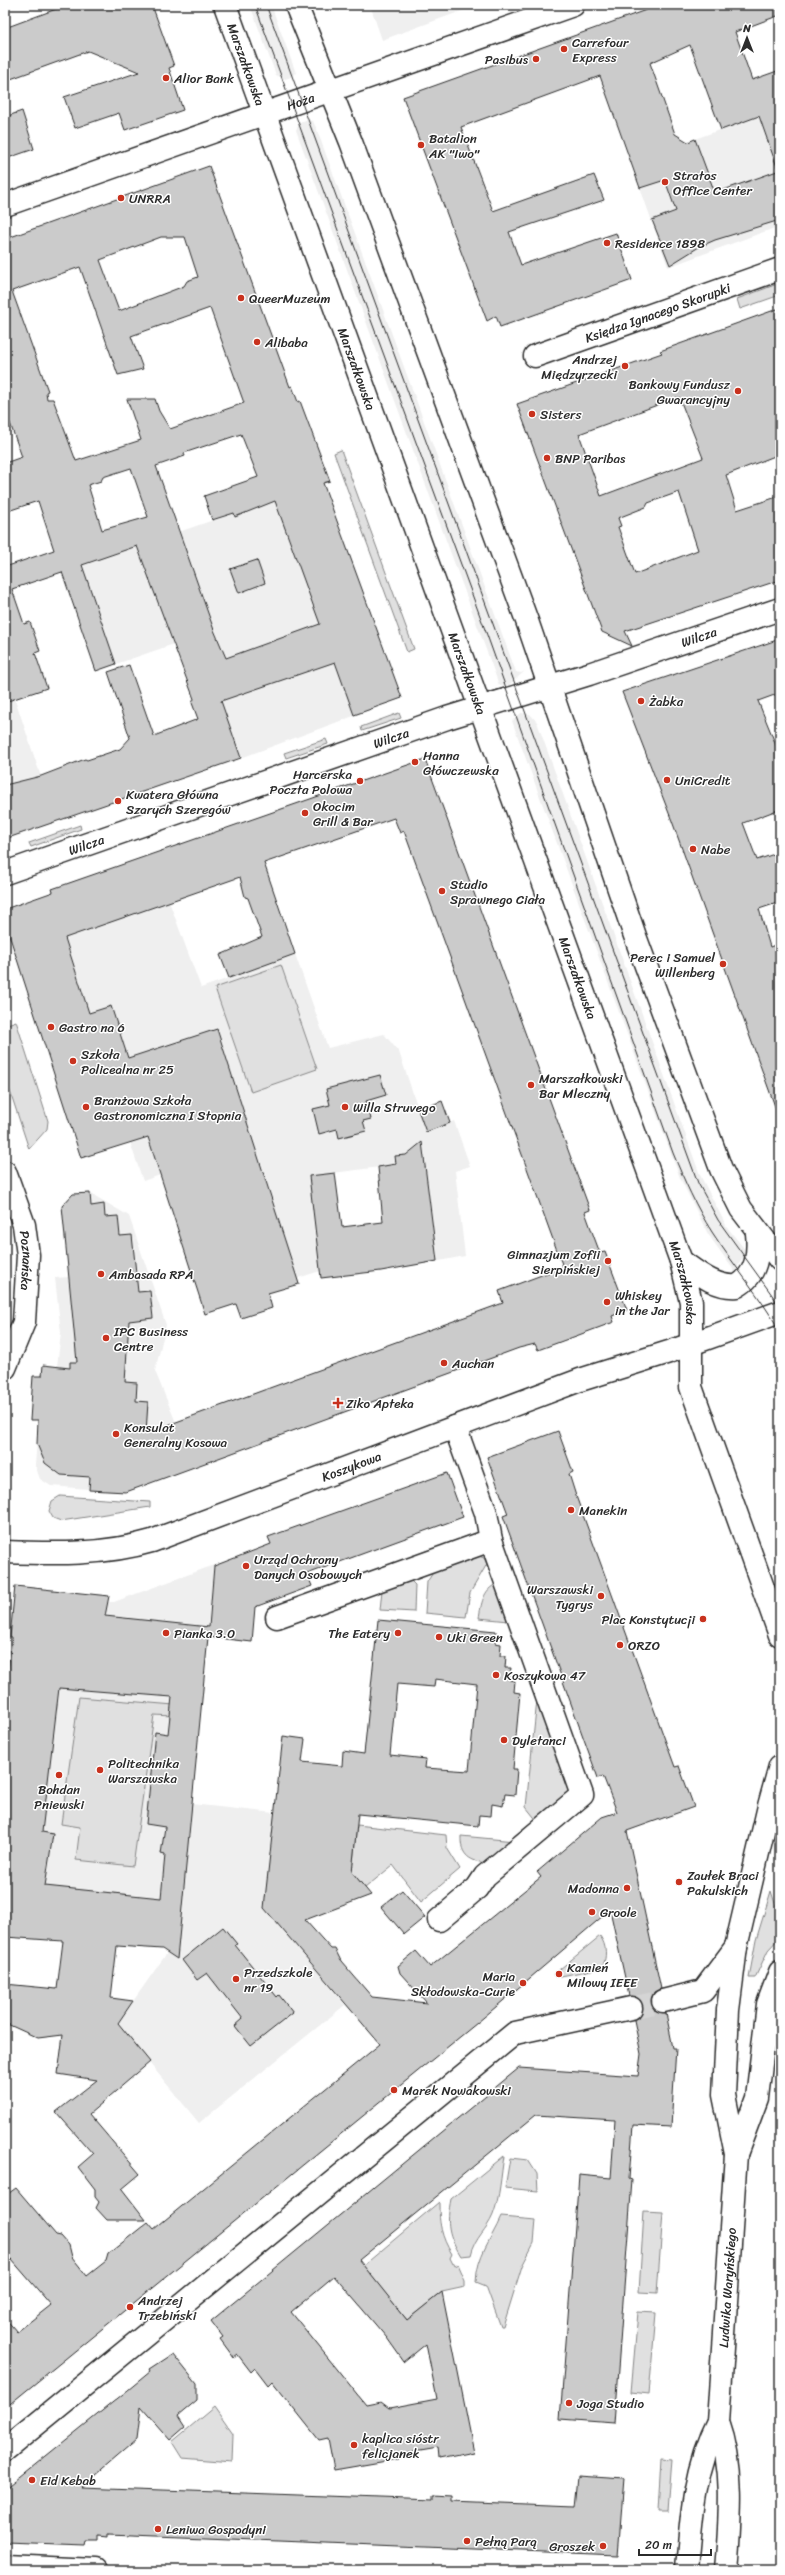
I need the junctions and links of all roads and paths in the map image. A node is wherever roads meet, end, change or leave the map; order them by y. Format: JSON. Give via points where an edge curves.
{"nodes":[{"id":1,"x":225,"y":5,"type":"edge"},
{"id":2,"x":296,"y":5,"type":"edge"},
{"id":3,"x":573,"y":5,"type":"edge"},
{"id":4,"x":330,"y":91,"type":"junction"},
{"id":5,"x":264,"y":114,"type":"junction"},
{"id":6,"x":5,"y":205,"type":"edge"},
{"id":7,"x":780,"y":269,"type":"edge"},
{"id":8,"x":535,"y":356,"type":"dead end"},
{"id":9,"x":780,"y":609,"type":"edge"},
{"id":10,"x":549,"y":686,"type":"junction"},
{"id":11,"x":481,"y":707,"type":"junction"},
{"id":12,"x":5,"y":872,"type":"edge"},
{"id":13,"x":5,"y":1172,"type":"edge"},
{"id":14,"x":758,"y":1233,"type":"junction"},
{"id":15,"x":780,"y":1260,"type":"edge"},
{"id":16,"x":681,"y":1261,"type":"junction"},
{"id":17,"x":780,"y":1312,"type":"edge"},
{"id":18,"x":691,"y":1344,"type":"junction"},
{"id":19,"x":8,"y":1356,"type":"edge"},
{"id":20,"x":455,"y":1427,"type":"junction"},
{"id":21,"x":491,"y":1540,"type":"junction"},
{"id":22,"x":5,"y":1552,"type":"edge"},
{"id":23,"x":277,"y":1617,"type":"dead end"},
{"id":24,"x":780,"y":1635,"type":"edge"},
{"id":25,"x":780,"y":1766,"type":"edge"},
{"id":26,"x":439,"y":1920,"type":"dead end"},
{"id":27,"x":736,"y":1947,"type":"junction"},
{"id":28,"x":776,"y":1979,"type":"edge"},
{"id":29,"x":663,"y":2001,"type":"tunnel mouth"},
{"id":30,"x":631,"y":2008,"type":"tunnel mouth"},
{"id":31,"x":736,"y":2154,"type":"junction"},
{"id":32,"x":718,"y":2422,"type":"junction"},
{"id":33,"x":5,"y":2450,"type":"edge"},
{"id":34,"x":5,"y":2566,"type":"edge"},
{"id":35,"x":96,"y":2570,"type":"edge"},
{"id":36,"x":687,"y":2570,"type":"edge"},
{"id":37,"x":726,"y":2570,"type":"edge"}],
"edges":[{"from":1,"to":5,"type":"street","name":"Marszałkowska"},
{"from":2,"to":4,"type":"street"},
{"from":3,"to":4,"type":"street","name":"Hoża"},
{"from":4,"to":5,"type":"street","name":"Hoża"},
{"from":4,"to":10,"type":"street","via":[[356,155]]},
{"from":5,"to":6,"type":"street","name":"Hoża"},
{"from":5,"to":11,"type":"street","name":"Marszałkowska"},
{"from":7,"to":8,"type":"street","name":"Księdza Ignacego Skorupki"},
{"from":9,"to":10,"type":"street","name":"Wilcza"},
{"from":10,"to":11,"type":"street","name":"Wilcza"},
{"from":10,"to":14,"type":"street","via":[[635,936],[721,1168],[734,1196]]},
{"from":11,"to":12,"type":"street","name":"Wilcza"},
{"from":11,"to":16,"type":"street","name":"Marszałkowska"},
{"from":13,"to":19,"type":"street","name":"Poznańska","via":[[24,1225],[28,1248],[24,1322]]},
{"from":14,"to":15,"type":"street"},
{"from":14,"to":16,"type":"street","via":[[754,1270],[737,1286],[719,1284]]},
{"from":16,"to":18,"type":"street","name":"Marszałkowska","via":[[688,1281],[691,1302]]},
{"from":17,"to":18,"type":"street"},
{"from":18,"to":20,"type":"street","name":"Koszykowa","via":[[580,1380]]},
{"from":18,"to":24,"type":"street","via":[[691,1387],[696,1404]]},
{"from":20,"to":21,"type":"street","via":[[486,1513]]},
{"from":20,"to":22,"type":"street","name":"Koszykowa","via":[[134,1546],[68,1553]]},
{"from":21,"to":23,"type":"street"},
{"from":21,"to":26,"type":"street","via":[[582,1795],[485,1876],[477,1888]]},
{"from":25,"to":27,"type":"street","via":[[768,1806]]},
{"from":27,"to":29,"type":"street","via":[[703,1991]]},
{"from":27,"to":31,"type":"street","name":"Ludwika Waryńskiego","via":[[728,2010],[724,2095]]},
{"from":28,"to":31,"type":"street","name":"Ludwika Waryńskiego","via":[[768,2004],[757,2098]]},
{"from":30,"to":33,"type":"street","via":[[515,2033]]},
{"from":31,"to":32,"type":"street","name":"Ludwika Waryńskiego"},
{"from":32,"to":36,"type":"street","name":"Ludwika Waryńskiego","via":[[708,2440],[700,2464],[691,2517]]},
{"from":32,"to":37,"type":"street","name":"Ludwika Waryńskiego","via":[[726,2443],[728,2466],[730,2513]]},
{"from":34,"to":35,"type":"street"}]}
